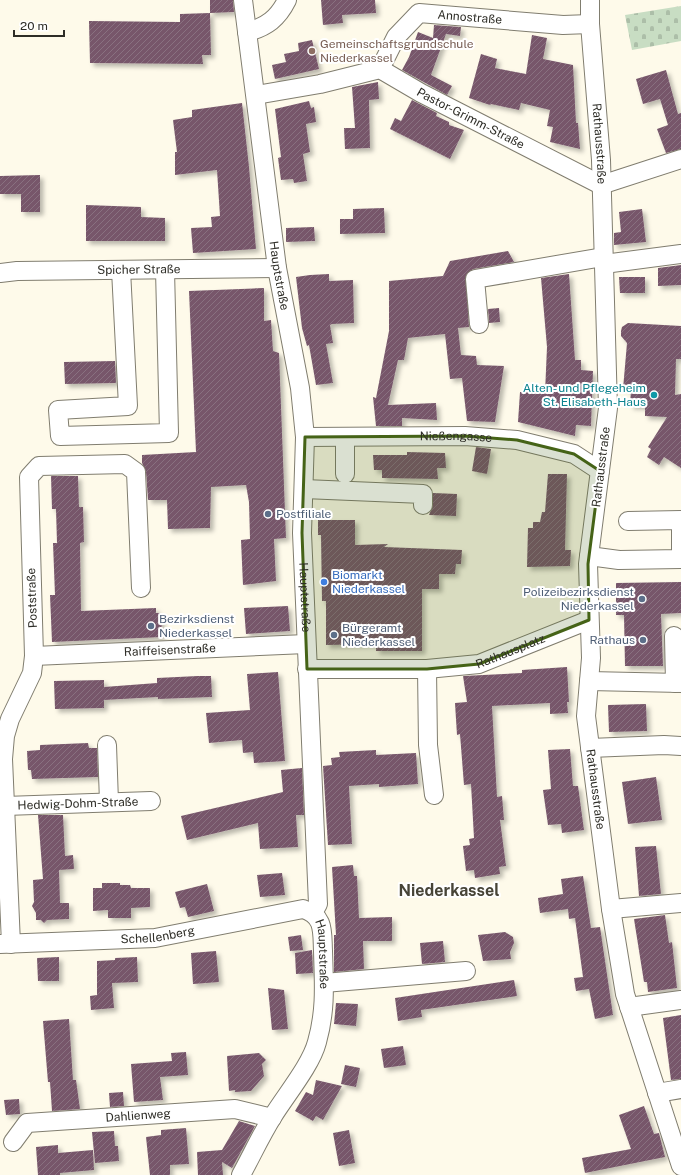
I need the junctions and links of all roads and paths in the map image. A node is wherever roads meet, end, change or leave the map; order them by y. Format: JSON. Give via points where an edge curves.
{"nodes":[{"id":1,"x":243,"y":0,"type":"edge"},
{"id":2,"x":287,"y":0,"type":"edge"},
{"id":3,"x":590,"y":0,"type":"edge"},
{"id":4,"x":590,"y":24,"type":"junction"},
{"id":5,"x":247,"y":32,"type":"junction"},
{"id":6,"x":380,"y":69,"type":"junction"},
{"id":7,"x":256,"y":95,"type":"junction"},
{"id":8,"x":681,"y":159,"type":"edge"},
{"id":9,"x":601,"y":185,"type":"junction"},
{"id":10,"x":681,"y":254,"type":"edge"},
{"id":11,"x":604,"y":261,"type":"junction"},
{"id":12,"x":277,"y":268,"type":"junction"},
{"id":13,"x":121,"y":270,"type":"junction"},
{"id":14,"x":165,"y":270,"type":"junction"},
{"id":15,"x":0,"y":274,"type":"edge"},
{"id":16,"x":479,"y":324,"type":"dead end"},
{"id":17,"x":305,"y":437,"type":"junction"},
{"id":18,"x":346,"y":437,"type":"junction"},
{"id":19,"x":600,"y":471,"type":"junction"},
{"id":20,"x":345,"y":474,"type":"dead end"},
{"id":21,"x":304,"y":489,"type":"junction"},
{"id":22,"x":423,"y":505,"type":"dead end"},
{"id":23,"x":628,"y":520,"type":"dead end"},
{"id":24,"x":589,"y":556,"type":"junction"},
{"id":25,"x":141,"y":588,"type":"dead end"},
{"id":26,"x":589,"y":620,"type":"junction"},
{"id":27,"x":674,"y":636,"type":"dead end"},
{"id":28,"x":306,"y":644,"type":"junction"},
{"id":29,"x":34,"y":656,"type":"junction"},
{"id":30,"x":307,"y":669,"type":"junction"},
{"id":31,"x":427,"y":669,"type":"junction"},
{"id":32,"x":589,"y":682,"type":"junction"},
{"id":33,"x":678,"y":683,"type":"edge"},
{"id":34,"x":107,"y":745,"type":"dead end"},
{"id":35,"x":681,"y":746,"type":"edge"},
{"id":36,"x":590,"y":748,"type":"junction"},
{"id":37,"x":434,"y":795,"type":"dead end"},
{"id":38,"x":151,"y":801,"type":"dead end"},
{"id":39,"x":109,"y":802,"type":"junction"},
{"id":40,"x":3,"y":817,"type":"edge"},
{"id":41,"x":681,"y":903,"type":"edge"},
{"id":42,"x":5,"y":909,"type":"edge"},
{"id":43,"x":611,"y":909,"type":"junction"},
{"id":44,"x":313,"y":913,"type":"junction"},
{"id":45,"x":5,"y":944,"type":"edge"},
{"id":46,"x":466,"y":970,"type":"dead end"},
{"id":47,"x":324,"y":983,"type":"junction"},
{"id":48,"x":681,"y":1000,"type":"edge"},
{"id":49,"x":629,"y":1007,"type":"junction"},
{"id":50,"x":681,"y":1090,"type":"edge"},
{"id":51,"x":657,"y":1093,"type":"junction"},
{"id":52,"x":272,"y":1118,"type":"junction"},
{"id":53,"x":13,"y":1142,"type":"dead end"},
{"id":54,"x":681,"y":1166,"type":"edge"},
{"id":55,"x":241,"y":1175,"type":"edge"}],
"edges":[{"from":1,"to":5,"type":"street","name":"Hauptstraße"},
{"from":2,"to":5,"type":"street","via":[[271,22]]},
{"from":3,"to":4,"type":"street","name":"Rathausstraße"},
{"from":4,"to":6,"type":"street","name":"Annostraße","via":[[563,25],[419,13],[396,37]]},
{"from":4,"to":9,"type":"street","name":"Rathausstraße"},
{"from":5,"to":7,"type":"street","name":"Hauptstraße"},
{"from":6,"to":7,"type":"street","via":[[320,84]]},
{"from":6,"to":9,"type":"street","name":"Pastor-Grimm-Straße","via":[[421,93]]},
{"from":7,"to":12,"type":"street","name":"Hauptstraße"},
{"from":8,"to":9,"type":"street"},
{"from":9,"to":11,"type":"street","name":"Rathausstraße"},
{"from":10,"to":11,"type":"street"},
{"from":11,"to":16,"type":"street","via":[[475,279]]},
{"from":11,"to":19,"type":"street","name":"Rathausstraße","via":[[608,408]]},
{"from":12,"to":14,"type":"street","name":"Spicher Straße"},
{"from":12,"to":17,"type":"street","name":"Hauptstraße","via":[[300,388]]},
{"from":13,"to":14,"type":"street","name":"Spicher Straße"},
{"from":13,"to":14,"type":"street","via":[[128,406],[58,410],[60,436],[170,433]]},
{"from":13,"to":15,"type":"street","name":"Spicher Straße","via":[[17,271]]},
{"from":17,"to":18,"type":"street","name":"Nießengasse"},
{"from":17,"to":21,"type":"street","name":"Hauptstraße"},
{"from":18,"to":19,"type":"street","name":"Nießengasse","via":[[465,436],[517,440],[574,454]]},
{"from":18,"to":20,"type":"street"},
{"from":19,"to":24,"type":"street","name":"Rathausstraße"},
{"from":21,"to":22,"type":"street","via":[[423,494]]},
{"from":21,"to":28,"type":"street","name":"Hauptstraße","via":[[302,532]]},
{"from":23,"to":24,"type":"street","via":[[681,520],[681,559],[620,560]]},
{"from":24,"to":26,"type":"street","name":"Rathausstraße"},
{"from":25,"to":29,"type":"street","name":"Poststraße","via":[[136,472],[125,464],[40,466],[29,477]]},
{"from":26,"to":31,"type":"street","name":"Rathausplatz","via":[[479,664]]},
{"from":26,"to":32,"type":"street","name":"Rathausstraße"},
{"from":27,"to":33,"type":"street"},
{"from":28,"to":29,"type":"street","name":"Raiffeisenstraße"},
{"from":28,"to":30,"type":"street","name":"Hauptstraße"},
{"from":29,"to":40,"type":"street","name":"Poststraße","via":[[32,673],[4,736]]},
{"from":30,"to":31,"type":"street","name":"Rathausplatz"},
{"from":30,"to":44,"type":"street","name":"Hauptstraße","via":[[318,904]]},
{"from":31,"to":37,"type":"street","via":[[428,745]]},
{"from":32,"to":33,"type":"street"},
{"from":32,"to":36,"type":"street","name":"Rathausstraße","via":[[586,716]]},
{"from":34,"to":39,"type":"street"},
{"from":35,"to":36,"type":"street"},
{"from":36,"to":43,"type":"street","name":"Rathausstraße"},
{"from":38,"to":39,"type":"street","name":"Hedwig-Dohm-Straße"},
{"from":39,"to":40,"type":"street","name":"Hedwig-Dohm-Straße"},
{"from":40,"to":42,"type":"street","name":"Poststraße"},
{"from":41,"to":43,"type":"street"},
{"from":42,"to":45,"type":"street","name":"Poststraße"},
{"from":43,"to":49,"type":"street","name":"Rathausstraße"},
{"from":44,"to":45,"type":"street","name":"Schellenberg","via":[[303,909],[156,938]]},
{"from":44,"to":47,"type":"street","name":"Hauptstraße","via":[[320,922]]},
{"from":46,"to":47,"type":"street"},
{"from":47,"to":52,"type":"street","name":"Hauptstraße","via":[[324,1007],[316,1044],[302,1072]]},
{"from":48,"to":49,"type":"street"},
{"from":49,"to":51,"type":"street","name":"Rathausstraße"},
{"from":50,"to":51,"type":"street"},
{"from":51,"to":54,"type":"street","name":"Rathausstraße"},
{"from":52,"to":53,"type":"street","name":"Dahlienweg","via":[[235,1109],[27,1123]]},
{"from":52,"to":55,"type":"street","name":"Hauptstraße"}]}
